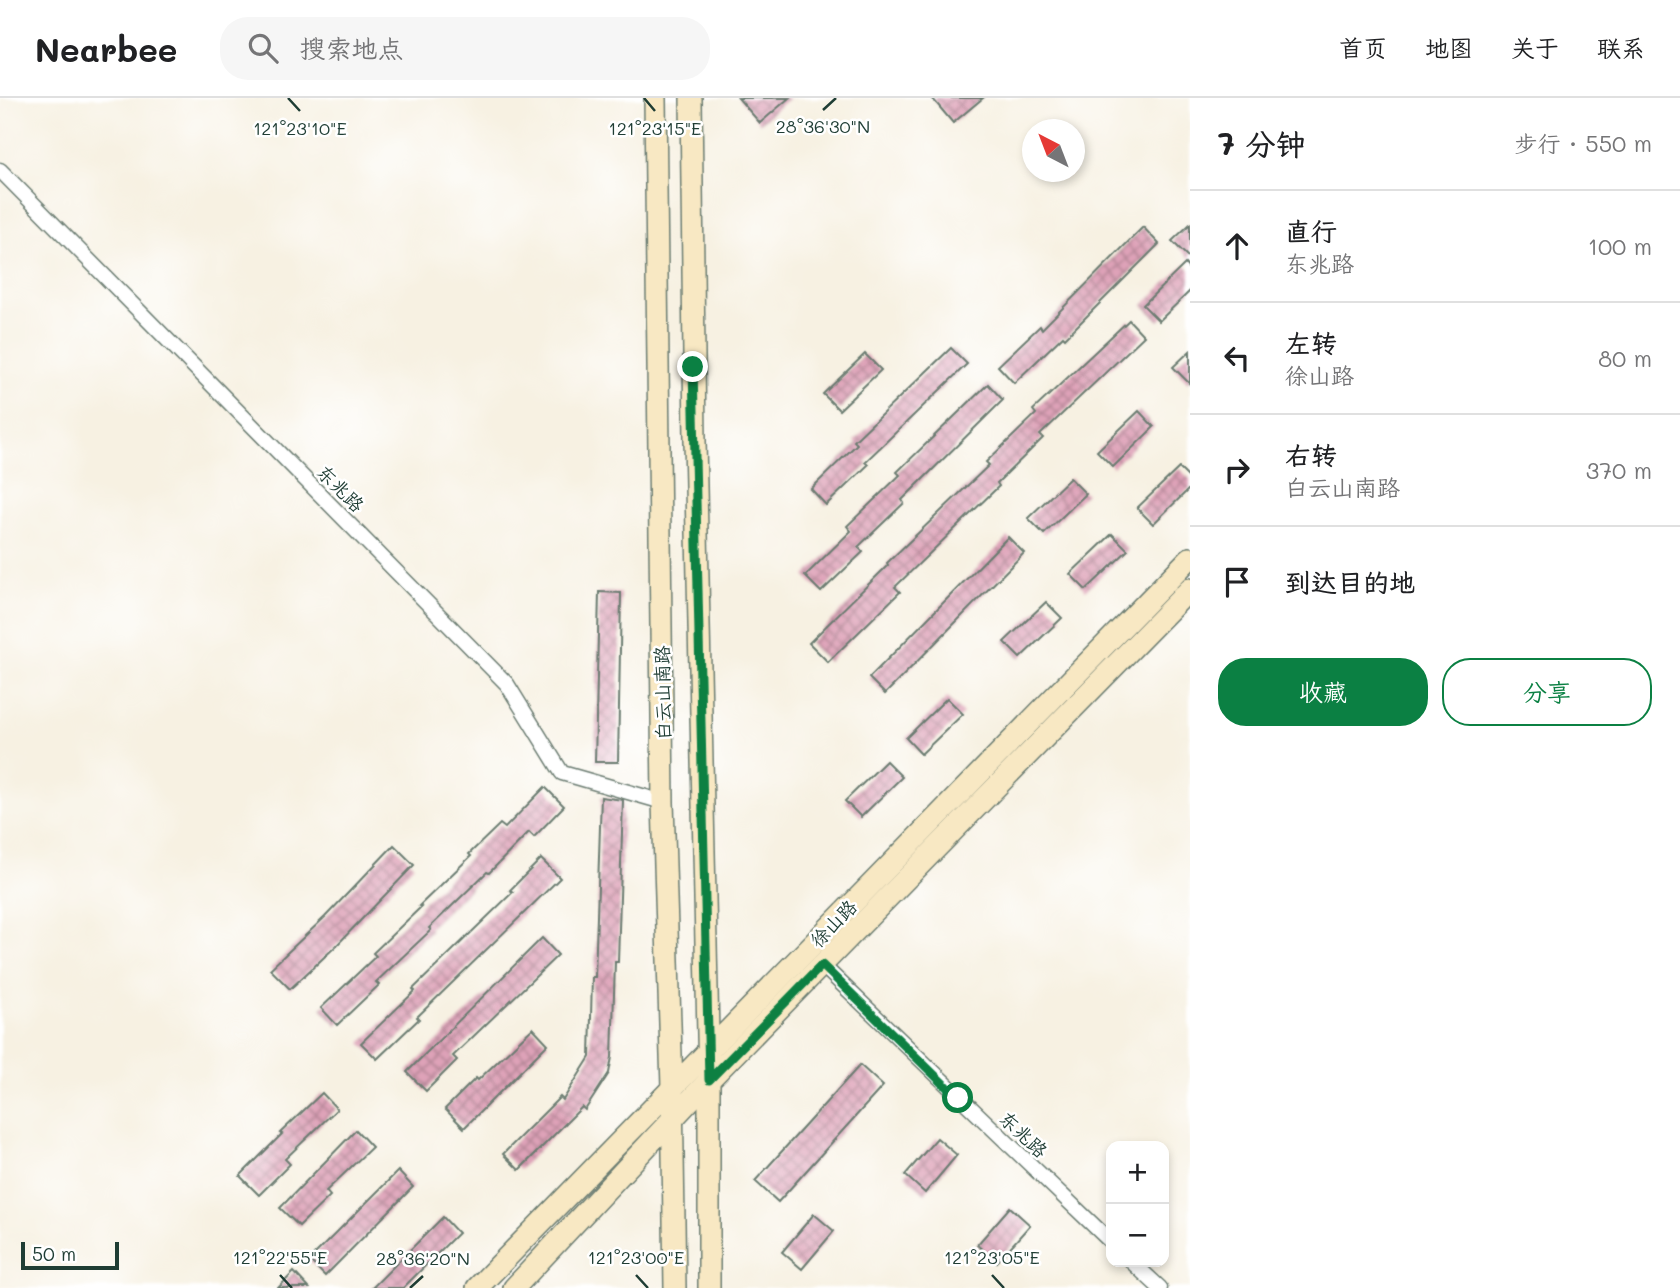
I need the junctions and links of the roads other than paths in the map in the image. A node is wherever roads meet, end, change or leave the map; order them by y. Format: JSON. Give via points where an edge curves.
{"nodes":[{"id":1,"x":655,"y":98,"type":"edge"},
{"id":2,"x":691,"y":98,"type":"edge"},
{"id":3,"x":0,"y":170,"type":"edge"},
{"id":4,"x":1190,"y":558,"type":"edge"},
{"id":5,"x":1190,"y":589,"type":"edge"},
{"id":6,"x":663,"y":802,"type":"junction"},
{"id":7,"x":822,"y":965,"type":"junction"},
{"id":8,"x":709,"y":1050,"type":"junction"},
{"id":9,"x":709,"y":1080,"type":"junction"},
{"id":10,"x":672,"y":1087,"type":"junction"},
{"id":11,"x":673,"y":1121,"type":"junction"},
{"id":12,"x":1106,"y":1237,"type":"edge"},
{"id":13,"x":1137,"y":1267,"type":"edge"},
{"id":14,"x":477,"y":1288,"type":"edge"},
{"id":15,"x":514,"y":1288,"type":"edge"},
{"id":16,"x":675,"y":1288,"type":"edge"},
{"id":17,"x":709,"y":1288,"type":"edge"},
{"id":18,"x":1160,"y":1288,"type":"edge"}],
"edges":[{"from":1,"to":6,"type":"main road","name":"白云山南路"},
{"from":2,"to":8,"type":"main road","name":"白云山南路"},
{"from":3,"to":6,"type":"street","name":"东兆路","via":[[507,684],[562,774]]},
{"from":4,"to":8,"type":"main road","name":"徐山路"},
{"from":5,"to":7,"type":"main road","name":"徐山路"},
{"from":6,"to":10,"type":"main road","name":"白云山南路"},
{"from":7,"to":9,"type":"main road","name":"徐山路"},
{"from":7,"to":12,"type":"street","name":"东兆路"},
{"from":8,"to":9,"type":"main road","name":"白云山南路"},
{"from":8,"to":10,"type":"main road","name":"徐山路"},
{"from":9,"to":11,"type":"main road","name":"徐山路"},
{"from":9,"to":17,"type":"main road","name":"白云山南路"},
{"from":10,"to":11,"type":"main road","name":"白云山南路"},
{"from":10,"to":14,"type":"main road","name":"徐山路"},
{"from":11,"to":15,"type":"main road","name":"徐山路"},
{"from":11,"to":16,"type":"main road","name":"白云山南路"},
{"from":13,"to":18,"type":"street"}]}
